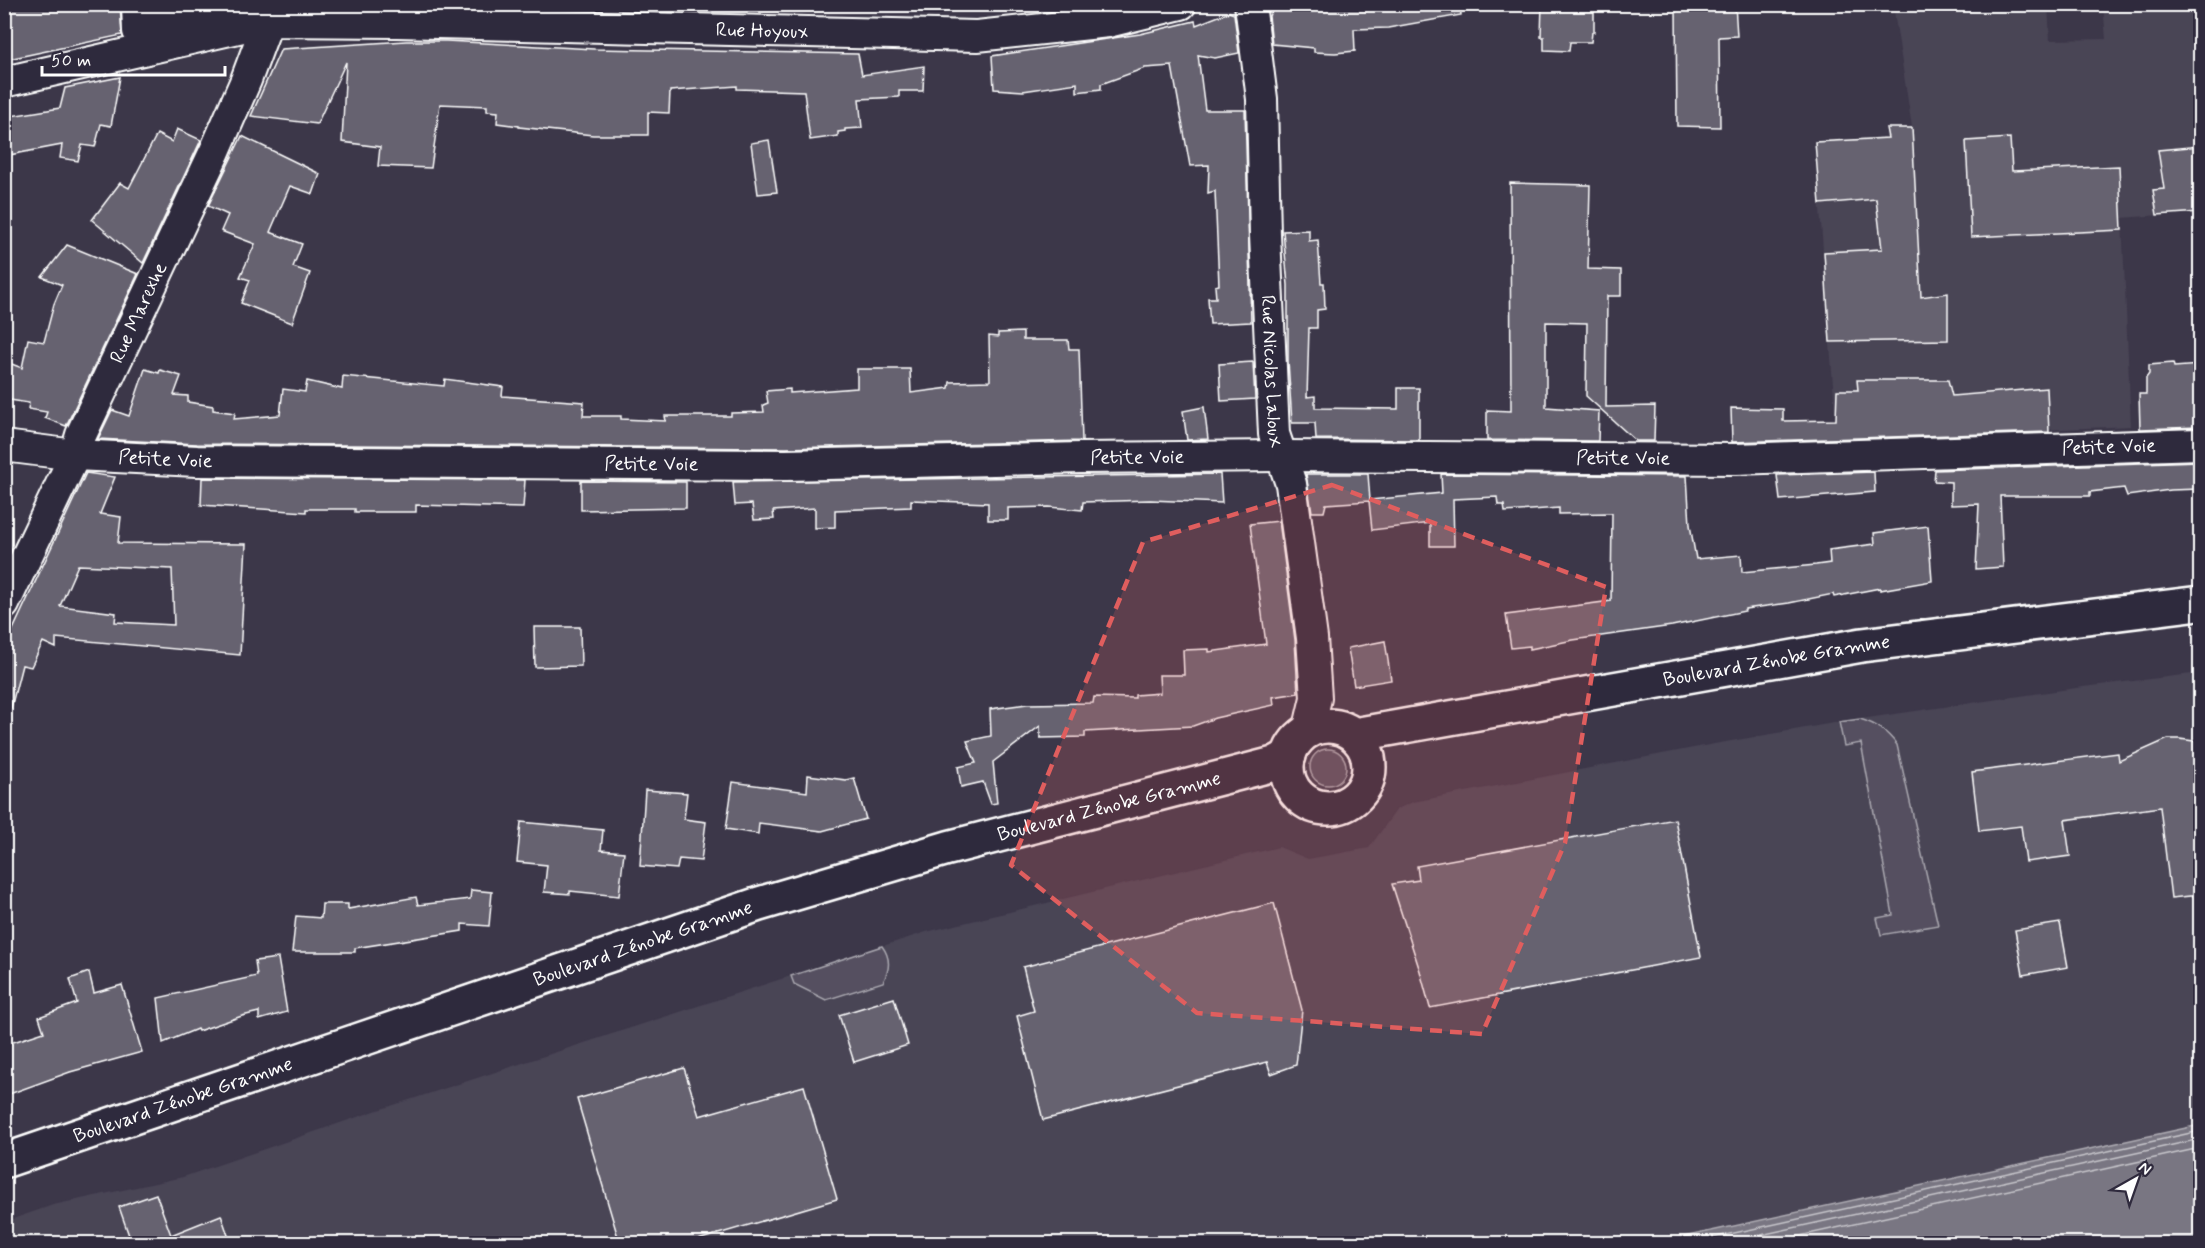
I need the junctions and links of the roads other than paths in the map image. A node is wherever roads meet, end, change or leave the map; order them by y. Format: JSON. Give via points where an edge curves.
{"nodes":[{"id":1,"x":137,"y":4,"type":"edge"},
{"id":2,"x":244,"y":4,"type":"edge"},
{"id":3,"x":1181,"y":4,"type":"edge"},
{"id":4,"x":1250,"y":4,"type":"edge"},
{"id":5,"x":271,"y":13,"type":"edge"},
{"id":6,"x":4,"y":82,"type":"edge"},
{"id":7,"x":2200,"y":444,"type":"edge"},
{"id":8,"x":4,"y":446,"type":"edge"},
{"id":9,"x":75,"y":455,"type":"junction"},
{"id":10,"x":1282,"y":456,"type":"junction"},
{"id":11,"x":2200,"y":603,"type":"edge"},
{"id":12,"x":4,"y":604,"type":"edge"},
{"id":13,"x":1354,"y":735,"type":"junction"},
{"id":14,"x":1298,"y":744,"type":"junction"},
{"id":15,"x":4,"y":1161,"type":"edge"}],
"edges":[{"from":1,"to":2,"type":"street","via":[[138,31],[174,18]]},
{"from":3,"to":5,"type":"street","name":"Rue Hoyoux","via":[[1108,22],[977,36],[397,22]]},
{"from":4,"to":10,"type":"street","name":"Rue Nicolas Laloux","via":[[1262,99],[1274,434]]},
{"from":5,"to":6,"type":"street","name":"Rue Hoyoux"},
{"from":5,"to":9,"type":"street","name":"Rue Marexhe","via":[[215,151]]},
{"from":7,"to":10,"type":"street","name":"Petite Voie","via":[[1736,459]]},
{"from":8,"to":9,"type":"street","name":"Petite Voie"},
{"from":9,"to":10,"type":"street","name":"Petite Voie","via":[[197,461],[762,465]]},
{"from":9,"to":12,"type":"street","name":"Rue Marexhe"},
{"from":10,"to":14,"type":"street","name":"Rue Nicolas Laloux","via":[[1292,484],[1316,698],[1314,712]]},
{"from":11,"to":13,"type":"main road","name":"Boulevard Zénobe Gramme","via":[[1850,647]]},
{"from":13,"to":14,"type":"main road","name":"Boulevard Zénobe Gramme","via":[[1335,727],[1317,728]]},
{"from":13,"to":14,"type":"main road","via":[[1367,754],[1369,768],[1365,784],[1354,799],[1342,806],[1315,806],[1294,790],[1288,777]]},
{"from":14,"to":15,"type":"main road","name":"Boulevard Zénobe Gramme","via":[[1274,764],[948,848],[759,904]]}]}
